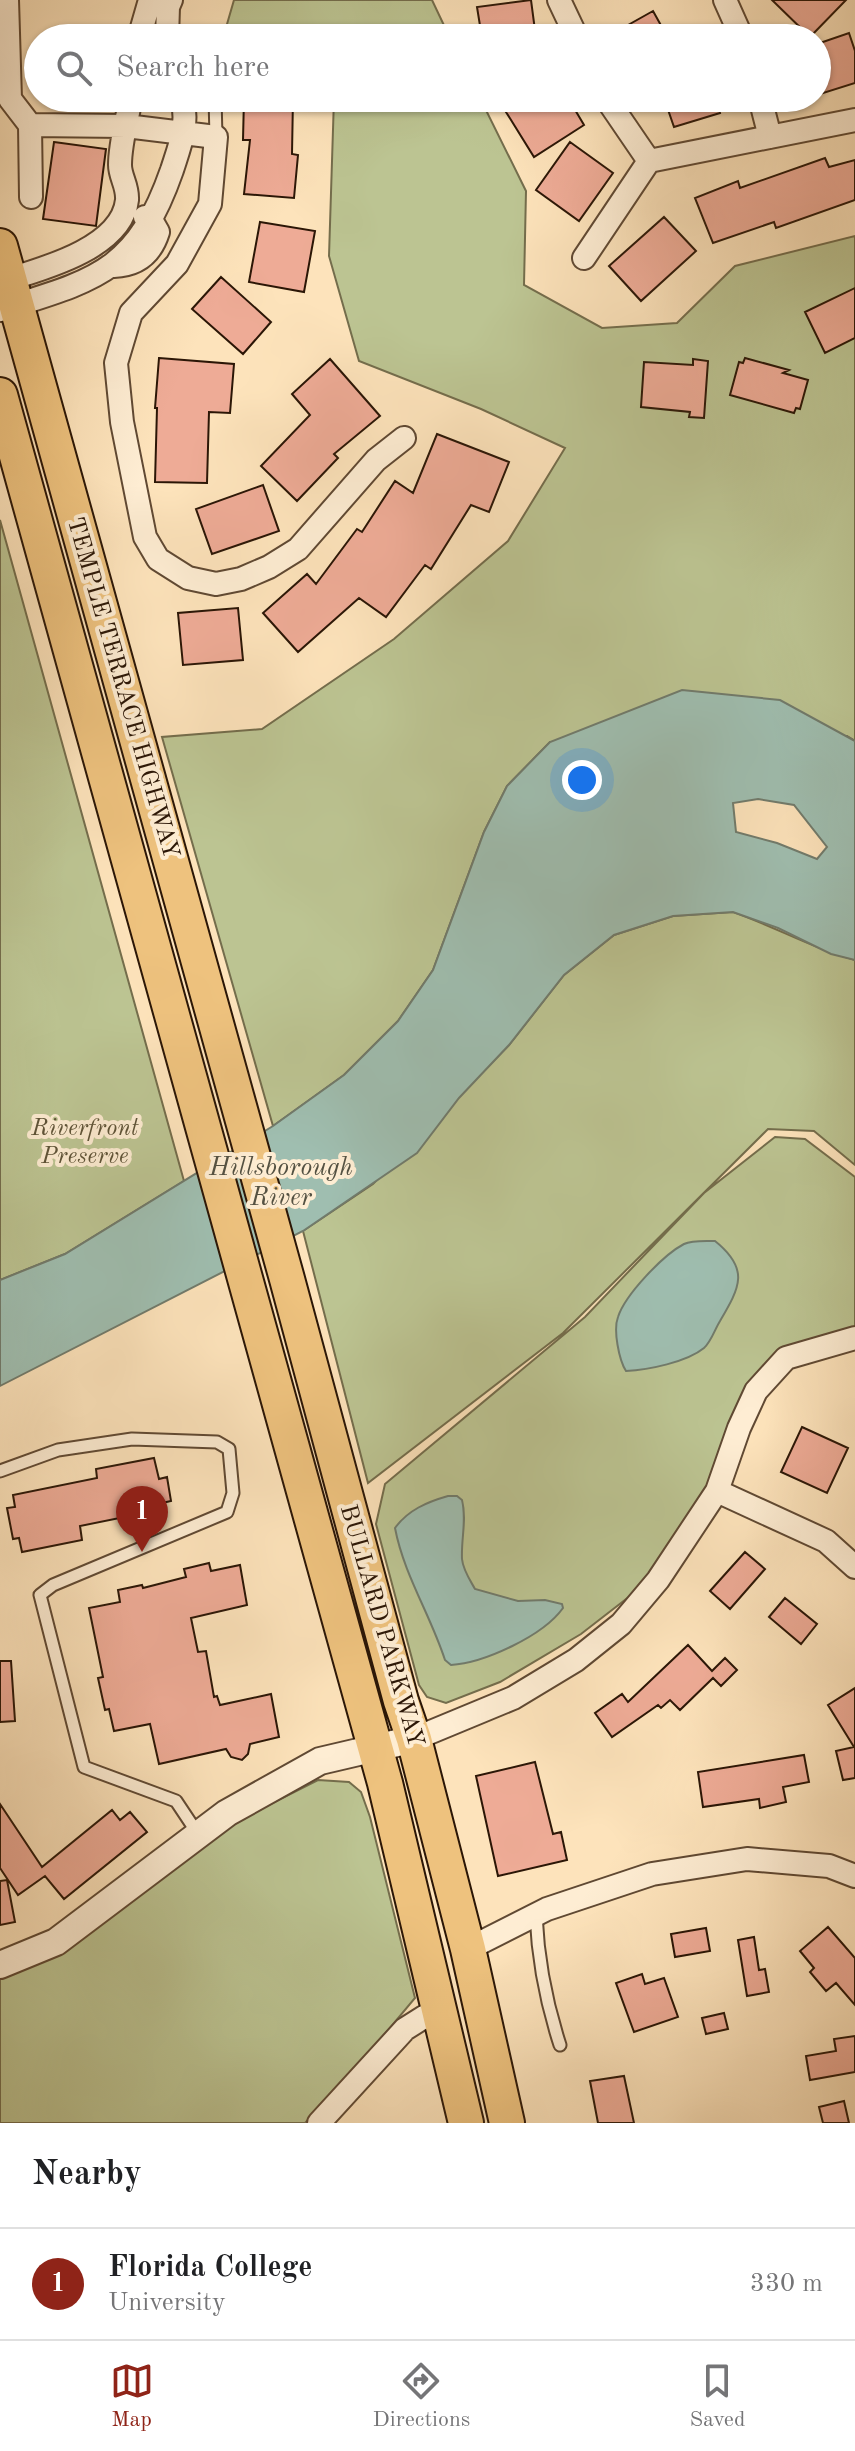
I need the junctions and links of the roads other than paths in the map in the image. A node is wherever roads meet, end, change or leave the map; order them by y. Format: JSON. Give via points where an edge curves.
{"nodes":[{"id":1,"x":7,"y":0,"type":"edge"},
{"id":2,"x":150,"y":0,"type":"edge"},
{"id":3,"x":171,"y":0,"type":"edge"},
{"id":4,"x":559,"y":0,"type":"edge"},
{"id":5,"x":725,"y":0,"type":"edge"},
{"id":6,"x":143,"y":24,"type":"edge"},
{"id":7,"x":167,"y":24,"type":"edge"},
{"id":8,"x":570,"y":24,"type":"edge"},
{"id":9,"x":736,"y":24,"type":"edge"},
{"id":10,"x":128,"y":112,"type":"edge"},
{"id":11,"x":185,"y":112,"type":"edge"},
{"id":12,"x":215,"y":112,"type":"edge"},
{"id":13,"x":616,"y":112,"type":"edge"},
{"id":14,"x":764,"y":112,"type":"edge"},
{"id":15,"x":855,"y":120,"type":"edge"},
{"id":16,"x":30,"y":125,"type":"junction"},
{"id":17,"x":126,"y":126,"type":"junction"},
{"id":18,"x":185,"y":132,"type":"junction"},
{"id":19,"x":216,"y":137,"type":"junction"},
{"id":20,"x":770,"y":137,"type":"junction"},
{"id":21,"x":649,"y":161,"type":"junction"},
{"id":22,"x":31,"y":197,"type":"dead end"},
{"id":23,"x":125,"y":212,"type":"junction"},
{"id":24,"x":150,"y":218,"type":"junction"},
{"id":25,"x":0,"y":246,"type":"edge"},
{"id":26,"x":584,"y":258,"type":"dead end"},
{"id":27,"x":6,"y":294,"type":"edge"},
{"id":28,"x":0,"y":395,"type":"edge"},
{"id":29,"x":404,"y":438,"type":"dead end"},
{"id":30,"x":245,"y":1131,"type":"joint"},
{"id":31,"x":210,"y":1156,"type":"joint"},
{"id":32,"x":855,"y":1338,"type":"edge"},
{"id":33,"x":0,"y":1471,"type":"edge"},
{"id":34,"x":717,"y":1491,"type":"junction"},
{"id":35,"x":855,"y":1567,"type":"edge"},
{"id":36,"x":414,"y":1739,"type":"junction"},
{"id":37,"x":375,"y":1748,"type":"junction"},
{"id":38,"x":198,"y":1834,"type":"junction"},
{"id":39,"x":855,"y":1876,"type":"edge"},
{"id":40,"x":536,"y":1915,"type":"junction"},
{"id":41,"x":468,"y":1949,"type":"junction"},
{"id":42,"x":0,"y":1965,"type":"edge"},
{"id":43,"x":440,"y":2013,"type":"junction"},
{"id":44,"x":560,"y":2045,"type":"dead end"},
{"id":45,"x":319,"y":2123,"type":"edge"},
{"id":46,"x":466,"y":2123,"type":"edge"},
{"id":47,"x":507,"y":2123,"type":"edge"}],
"edges":[{"from":1,"to":16,"type":"street","via":[[10,99]]},
{"from":2,"to":6,"type":"street"},
{"from":3,"to":7,"type":"street"},
{"from":4,"to":8,"type":"street"},
{"from":5,"to":9,"type":"street"},
{"from":10,"to":17,"type":"street"},
{"from":11,"to":18,"type":"street"},
{"from":12,"to":19,"type":"lane"},
{"from":13,"to":21,"type":"street"},
{"from":14,"to":20,"type":"street"},
{"from":15,"to":20,"type":"street"},
{"from":16,"to":17,"type":"street"},
{"from":16,"to":22,"type":"street"},
{"from":17,"to":18,"type":"street"},
{"from":17,"to":23,"type":"street","via":[[120,168],[127,184]]},
{"from":18,"to":19,"type":"street"},
{"from":18,"to":24,"type":"street"},
{"from":19,"to":29,"type":"street","via":[[210,204],[177,264],[131,313],[116,363],[145,537],[158,559],[188,578],[216,584],[269,567],[298,549],[376,460]]},
{"from":20,"to":21,"type":"street"},
{"from":21,"to":26,"type":"street"},
{"from":23,"to":24,"type":"street"},
{"from":23,"to":27,"type":"street","via":[[115,228],[83,254]]},
{"from":24,"to":27,"type":"street","via":[[113,266],[76,286]]},
{"from":25,"to":27,"type":"main road","name":"TEMPLE TERRACE HIGHWAY"},
{"from":27,"to":30,"type":"main road","name":"TEMPLE TERRACE HIGHWAY"},
{"from":28,"to":31,"type":"main road","name":"TEMPLE TERRACE HIGHWAY"},
{"from":30,"to":36,"type":"main road","name":"BULLARD PARKWAY"},
{"from":31,"to":37,"type":"main road","name":"BULLARD PARKWAY"},
{"from":32,"to":34,"type":"street","via":[[786,1358],[756,1391]]},
{"from":33,"to":38,"type":"lane","via":[[58,1450],[132,1439],[217,1442],[229,1449],[233,1493],[227,1512],[40,1595],[84,1767],[176,1801]]},
{"from":34,"to":35,"type":"street","via":[[826,1541]]},
{"from":34,"to":36,"type":"street","via":[[658,1580],[621,1624],[576,1660],[513,1698]]},
{"from":36,"to":37,"type":"street"},
{"from":36,"to":41,"type":"main road","name":"BULLARD PARKWAY"},
{"from":37,"to":38,"type":"street","via":[[320,1761]]},
{"from":37,"to":43,"type":"main road","name":"BULLARD PARKWAY"},
{"from":38,"to":42,"type":"street","via":[[56,1942]]},
{"from":39,"to":40,"type":"street","via":[[829,1866],[747,1859],[652,1874]]},
{"from":40,"to":41,"type":"street"},
{"from":40,"to":44,"type":"lane","via":[[538,1962]]},
{"from":41,"to":47,"type":"main road","name":"BULLARD PARKWAY"},
{"from":43,"to":45,"type":"street","via":[[405,2029]]},
{"from":43,"to":46,"type":"main road","name":"BULLARD PARKWAY"}]}
